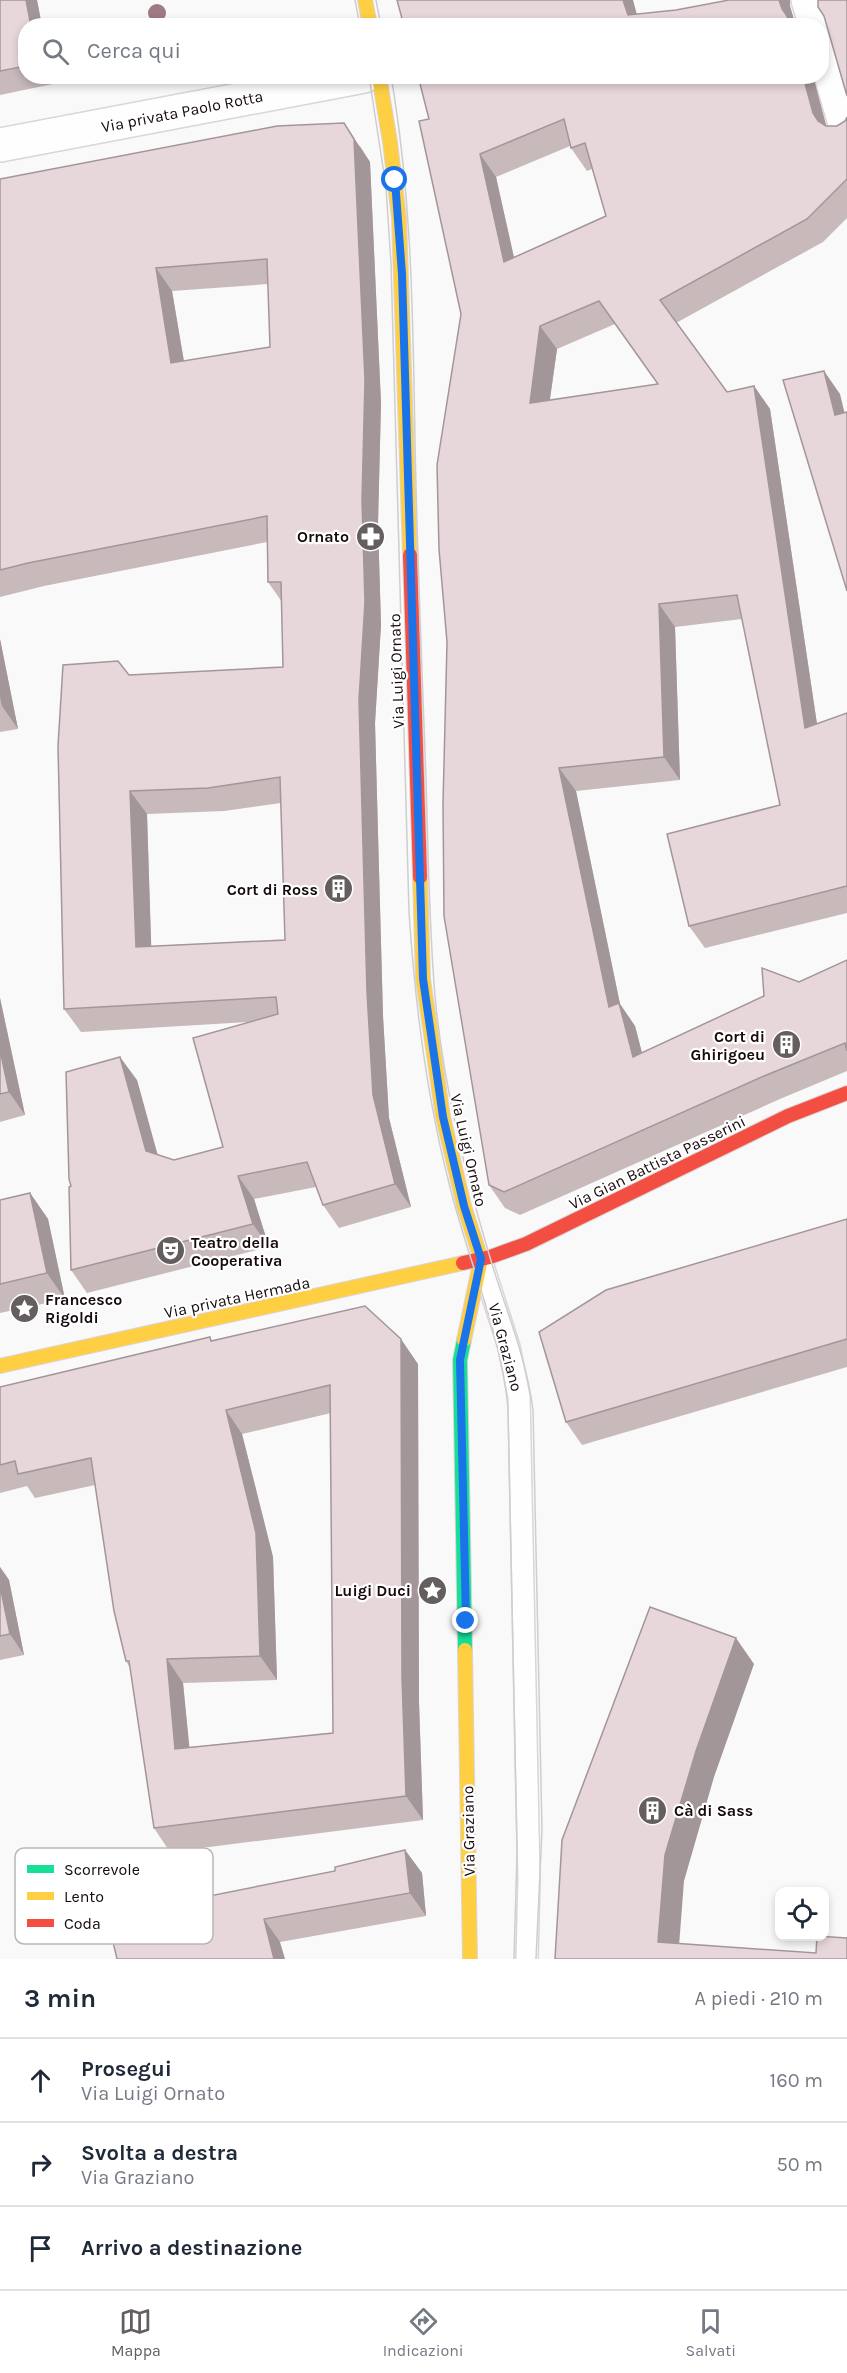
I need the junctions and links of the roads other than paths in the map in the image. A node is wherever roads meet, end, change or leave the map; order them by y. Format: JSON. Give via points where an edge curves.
{"nodes":[{"id":1,"x":365,"y":0,"type":"edge"},
{"id":2,"x":808,"y":0,"type":"edge"},
{"id":3,"x":368,"y":18,"type":"edge"},
{"id":4,"x":814,"y":18,"type":"edge"},
{"id":5,"x":829,"y":68,"type":"edge"},
{"id":6,"x":322,"y":84,"type":"edge"},
{"id":7,"x":380,"y":84,"type":"edge"},
{"id":8,"x":847,"y":131,"type":"edge"},
{"id":9,"x":0,"y":145,"type":"edge"},
{"id":10,"x":847,"y":1093,"type":"edge"},
{"id":11,"x":481,"y":1259,"type":"junction"},
{"id":12,"x":0,"y":1366,"type":"edge"},
{"id":13,"x":470,"y":1959,"type":"edge"},
{"id":14,"x":526,"y":1959,"type":"edge"}],
"edges":[{"from":1,"to":3,"type":"main road"},
{"from":2,"to":4,"type":"street"},
{"from":5,"to":8,"type":"street"},
{"from":6,"to":9,"type":"street","name":"Via privata Paolo Rotta"},
{"from":7,"to":11,"type":"main road","name":"Via Luigi Ornato","via":[[399,218],[423,979],[443,1117]]},
{"from":10,"to":11,"type":"main road","name":"Via Gian Battista Passerini","via":[[788,1116],[526,1244]]},
{"from":11,"to":12,"type":"main road","name":"Via privata Hermada"},
{"from":11,"to":13,"type":"main road","name":"Via Graziano","via":[[460,1360]]},
{"from":11,"to":14,"type":"lane","name":"Via Graziano","via":[[509,1347],[519,1397],[529,1878]]}]}
